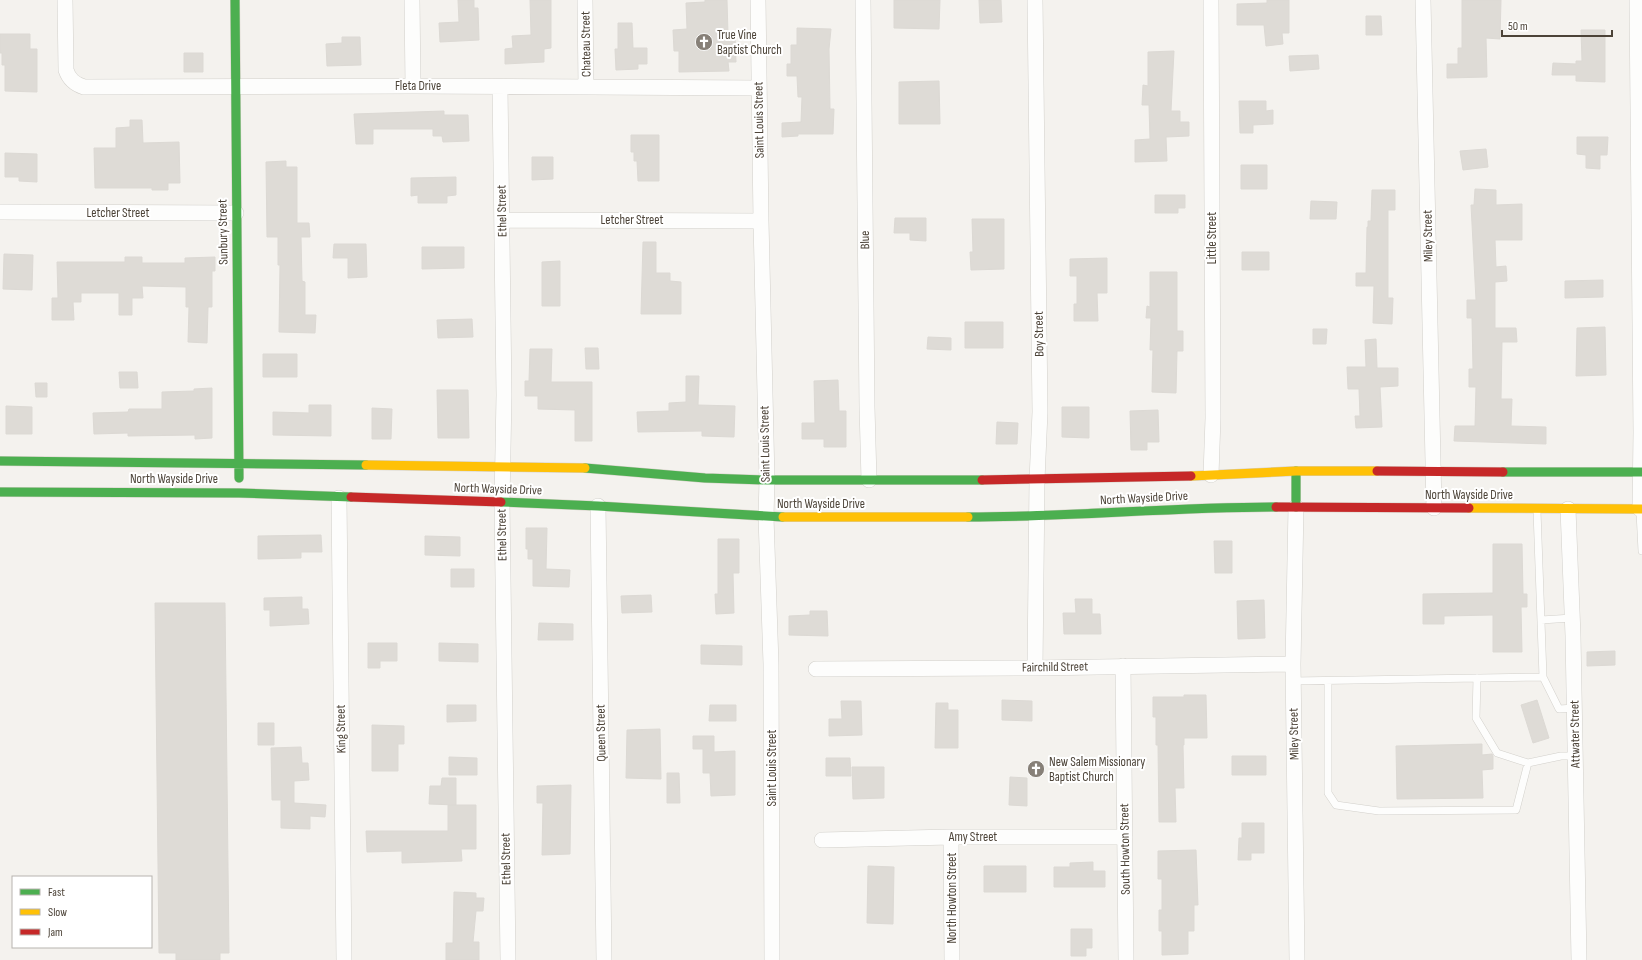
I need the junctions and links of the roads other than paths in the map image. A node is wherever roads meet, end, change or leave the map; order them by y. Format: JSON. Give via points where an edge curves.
{"nodes":[{"id":1,"x":65,"y":0,"type":"edge"},
{"id":2,"x":235,"y":0,"type":"edge"},
{"id":3,"x":412,"y":0,"type":"edge"},
{"id":4,"x":585,"y":0,"type":"edge"},
{"id":5,"x":758,"y":0,"type":"edge"},
{"id":6,"x":863,"y":0,"type":"edge"},
{"id":7,"x":1035,"y":0,"type":"edge"},
{"id":8,"x":1211,"y":0,"type":"edge"},
{"id":9,"x":1423,"y":0,"type":"edge"},
{"id":10,"x":1637,"y":0,"type":"edge"},
{"id":11,"x":413,"y":86,"type":"junction"},
{"id":12,"x":500,"y":86,"type":"junction"},
{"id":13,"x":235,"y":87,"type":"junction"},
{"id":14,"x":586,"y":87,"type":"junction"},
{"id":15,"x":759,"y":88,"type":"junction"},
{"id":16,"x":1640,"y":118,"type":"edge"},
{"id":17,"x":1640,"y":183,"type":"edge"},
{"id":18,"x":0,"y":212,"type":"edge"},
{"id":19,"x":236,"y":213,"type":"junction"},
{"id":20,"x":502,"y":220,"type":"junction"},
{"id":21,"x":761,"y":221,"type":"junction"},
{"id":22,"x":0,"y":461,"type":"edge"},
{"id":23,"x":239,"y":464,"type":"junction"},
{"id":24,"x":502,"y":466,"type":"junction"},
{"id":25,"x":1296,"y":471,"type":"junction"},
{"id":26,"x":1433,"y":471,"type":"junction"},
{"id":27,"x":1641,"y":472,"type":"edge"},
{"id":28,"x":1211,"y":476,"type":"junction"},
{"id":29,"x":767,"y":480,"type":"junction"},
{"id":30,"x":869,"y":480,"type":"junction"},
{"id":31,"x":1037,"y":480,"type":"junction"},
{"id":32,"x":0,"y":492,"type":"edge"},
{"id":33,"x":239,"y":493,"type":"junction"},
{"id":34,"x":339,"y":498,"type":"junction"},
{"id":35,"x":502,"y":502,"type":"junction"},
{"id":36,"x":598,"y":506,"type":"junction"},
{"id":37,"x":1296,"y":507,"type":"junction"},
{"id":38,"x":1434,"y":508,"type":"junction"},
{"id":39,"x":1537,"y":509,"type":"junction"},
{"id":40,"x":1568,"y":509,"type":"junction"},
{"id":41,"x":1641,"y":509,"type":"edge"},
{"id":42,"x":766,"y":517,"type":"junction"},
{"id":43,"x":1036,"y":517,"type":"junction"},
{"id":44,"x":1642,"y":551,"type":"edge"},
{"id":45,"x":1572,"y":618,"type":"junction"},
{"id":46,"x":1541,"y":620,"type":"junction"},
{"id":47,"x":1292,"y":664,"type":"junction"},
{"id":48,"x":1123,"y":666,"type":"junction"},
{"id":49,"x":1035,"y":668,"type":"junction"},
{"id":50,"x":816,"y":669,"type":"dead end"},
{"id":51,"x":1543,"y":677,"type":"junction"},
{"id":52,"x":1477,"y":678,"type":"junction"},
{"id":53,"x":1293,"y":681,"type":"junction"},
{"id":54,"x":1328,"y":681,"type":"junction"},
{"id":55,"x":1575,"y":708,"type":"junction"},
{"id":56,"x":1576,"y":756,"type":"junction"},
{"id":57,"x":1528,"y":763,"type":"junction"},
{"id":58,"x":951,"y":837,"type":"junction"},
{"id":59,"x":1125,"y":837,"type":"junction"},
{"id":60,"x":822,"y":840,"type":"dead end"},
{"id":61,"x":344,"y":960,"type":"edge"},
{"id":62,"x":508,"y":960,"type":"edge"},
{"id":63,"x":604,"y":960,"type":"edge"},
{"id":64,"x":772,"y":960,"type":"edge"},
{"id":65,"x":952,"y":960,"type":"edge"},
{"id":66,"x":1126,"y":960,"type":"edge"},
{"id":67,"x":1297,"y":960,"type":"edge"},
{"id":68,"x":1579,"y":960,"type":"edge"}],
"edges":[{"from":1,"to":13,"type":"street","name":"Fleta Drive","via":[[66,70],[68,78],[77,85]]},
{"from":2,"to":13,"type":"main road","name":"Sunbury Street"},
{"from":3,"to":11,"type":"street"},
{"from":4,"to":14,"type":"street","name":"Chateau Street"},
{"from":5,"to":15,"type":"street","name":"Saint Louis Street"},
{"from":6,"to":30,"type":"street","name":"Blue"},
{"from":7,"to":31,"type":"street","name":"Boy Street","via":[[1040,412]]},
{"from":8,"to":28,"type":"street","name":"Little Street"},
{"from":9,"to":26,"type":"street","name":"Miley Street"},
{"from":10,"to":16,"type":"street"},
{"from":11,"to":12,"type":"street","name":"Fleta Drive"},
{"from":11,"to":13,"type":"street","name":"Fleta Drive"},
{"from":12,"to":14,"type":"street","name":"Fleta Drive"},
{"from":12,"to":20,"type":"street","name":"Ethel Street"},
{"from":13,"to":19,"type":"main road","name":"Sunbury Street"},
{"from":14,"to":15,"type":"street","name":"Fleta Drive"},
{"from":15,"to":21,"type":"street","name":"Saint Louis Street"},
{"from":16,"to":17,"type":"street"},
{"from":17,"to":27,"type":"street"},
{"from":18,"to":19,"type":"street","name":"Letcher Street"},
{"from":19,"to":23,"type":"main road","name":"Sunbury Street"},
{"from":20,"to":21,"type":"street","name":"Letcher Street"},
{"from":20,"to":24,"type":"street","name":"Ethel Street"},
{"from":21,"to":29,"type":"street","name":"Saint Louis Street"},
{"from":22,"to":23,"type":"main road","name":"North Wayside Drive"},
{"from":23,"to":24,"type":"main road","name":"North Wayside Drive"},
{"from":23,"to":33,"type":"main road","name":"Sunbury Street"},
{"from":24,"to":29,"type":"main road","name":"North Wayside Drive","via":[[602,469],[705,478]]},
{"from":24,"to":35,"type":"street","name":"Ethel Street"},
{"from":25,"to":26,"type":"main road","name":"North Wayside Drive"},
{"from":25,"to":28,"type":"main road","name":"North Wayside Drive"},
{"from":25,"to":37,"type":"main road"},
{"from":26,"to":27,"type":"main road","name":"North Wayside Drive"},
{"from":26,"to":38,"type":"street","name":"Miley Street"},
{"from":27,"to":41,"type":"street"},
{"from":28,"to":31,"type":"main road","name":"North Wayside Drive"},
{"from":29,"to":30,"type":"main road","name":"North Wayside Drive"},
{"from":29,"to":42,"type":"street","name":"Saint Louis Street"},
{"from":30,"to":31,"type":"main road","name":"North Wayside Drive"},
{"from":31,"to":43,"type":"street","name":"Boy Street"},
{"from":32,"to":33,"type":"main road","name":"North Wayside Drive"},
{"from":33,"to":34,"type":"main road","name":"North Wayside Drive"},
{"from":34,"to":35,"type":"main road","name":"North Wayside Drive"},
{"from":34,"to":61,"type":"street","name":"King Street"},
{"from":35,"to":36,"type":"main road","name":"North Wayside Drive"},
{"from":35,"to":62,"type":"street","name":"Ethel Street"},
{"from":36,"to":42,"type":"main road","name":"North Wayside Drive"},
{"from":36,"to":63,"type":"street","name":"Queen Street"},
{"from":37,"to":38,"type":"main road","name":"North Wayside Drive"},
{"from":37,"to":43,"type":"main road","name":"North Wayside Drive","via":[[1213,507]]},
{"from":37,"to":47,"type":"street","name":"Miley Street"},
{"from":38,"to":39,"type":"main road","name":"North Wayside Drive"},
{"from":39,"to":40,"type":"main road","name":"North Wayside Drive"},
{"from":39,"to":46,"type":"lane"},
{"from":40,"to":41,"type":"main road","name":"North Wayside Drive"},
{"from":40,"to":45,"type":"street","name":"Attwater Street"},
{"from":41,"to":44,"type":"lane"},
{"from":42,"to":43,"type":"main road","name":"North Wayside Drive"},
{"from":42,"to":64,"type":"street","name":"Saint Louis Street","via":[[771,664]]},
{"from":43,"to":49,"type":"street","name":"Boy Street"},
{"from":45,"to":46,"type":"lane"},
{"from":45,"to":55,"type":"street","name":"Attwater Street"},
{"from":46,"to":51,"type":"lane"},
{"from":47,"to":48,"type":"street","name":"Fairchild Street"},
{"from":47,"to":53,"type":"street","name":"Miley Street"},
{"from":48,"to":49,"type":"street","name":"Fairchild Street"},
{"from":48,"to":59,"type":"street","name":"South Howton Street"},
{"from":49,"to":50,"type":"street","name":"Fairchild Street"},
{"from":51,"to":52,"type":"lane"},
{"from":51,"to":55,"type":"lane","via":[[1559,709]]},
{"from":52,"to":54,"type":"lane"},
{"from":52,"to":57,"type":"lane","via":[[1476,718],[1497,753]]},
{"from":53,"to":54,"type":"lane"},
{"from":53,"to":67,"type":"street","name":"Miley Street"},
{"from":54,"to":57,"type":"lane","via":[[1328,793],[1336,805],[1379,811],[1516,810]]},
{"from":55,"to":56,"type":"street","name":"Attwater Street"},
{"from":56,"to":57,"type":"lane","via":[[1561,756]]},
{"from":56,"to":68,"type":"street","name":"Attwater Street"},
{"from":58,"to":59,"type":"street","name":"Amy Street"},
{"from":58,"to":60,"type":"street","name":"Amy Street"},
{"from":58,"to":65,"type":"street","name":"North Howton Street"},
{"from":59,"to":66,"type":"street","name":"South Howton Street"}]}
